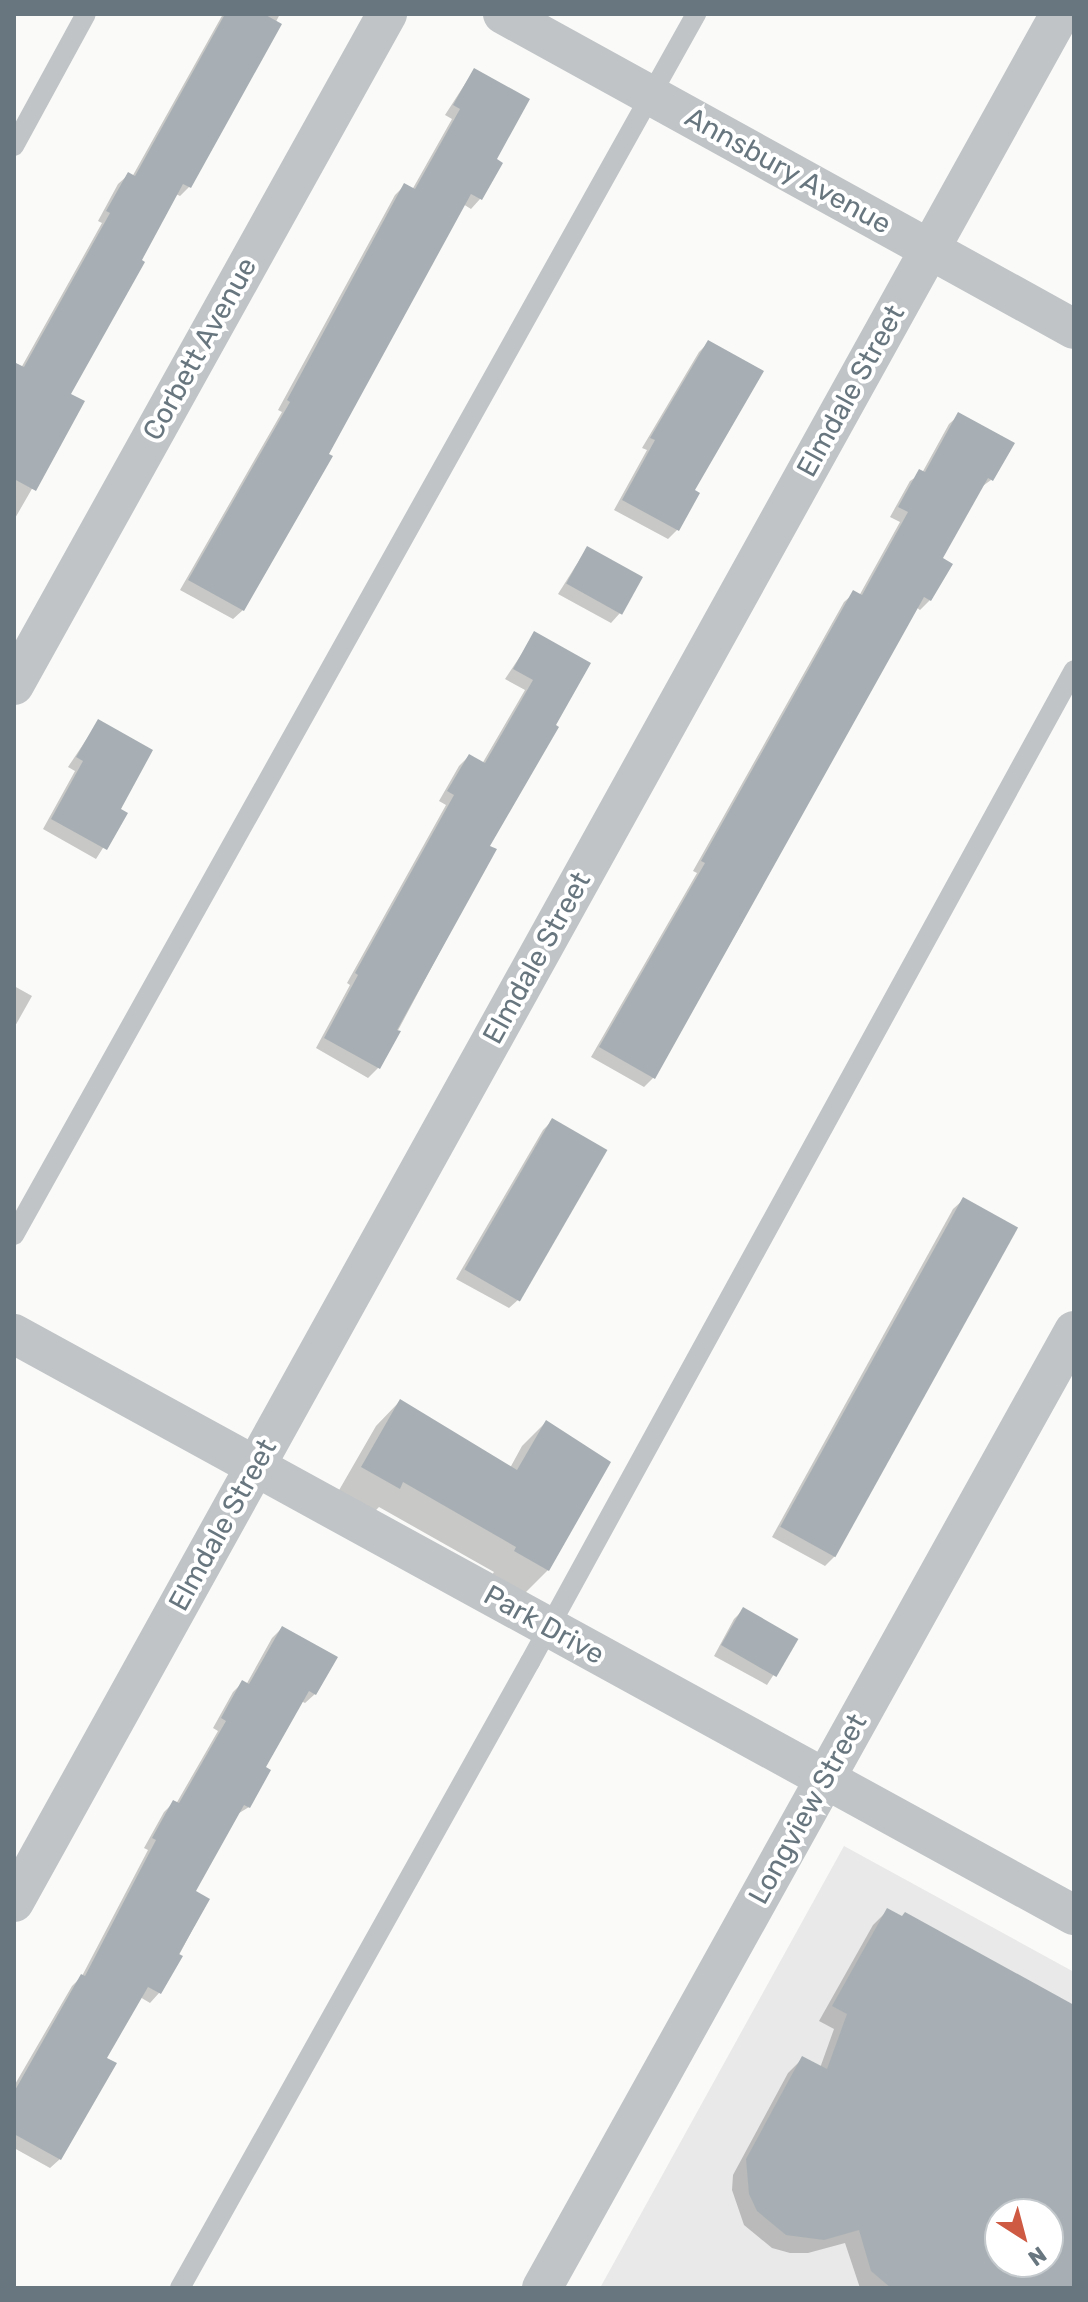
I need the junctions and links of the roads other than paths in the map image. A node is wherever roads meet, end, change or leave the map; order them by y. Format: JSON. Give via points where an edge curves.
{"nodes":[{"id":1,"x":86,"y":14,"type":"edge"},
{"id":2,"x":387,"y":14,"type":"edge"},
{"id":3,"x":503,"y":14,"type":"edge"},
{"id":4,"x":696,"y":14,"type":"edge"},
{"id":5,"x":1060,"y":14,"type":"edge"},
{"id":6,"x":650,"y":95,"type":"junction"},
{"id":7,"x":14,"y":146,"type":"edge"},
{"id":8,"x":930,"y":249,"type":"junction"},
{"id":9,"x":1074,"y":329,"type":"edge"},
{"id":10,"x":1074,"y":670,"type":"edge"},
{"id":11,"x":14,"y":685,"type":"edge"},
{"id":12,"x":14,"y":1235,"type":"edge"},
{"id":13,"x":1074,"y":1331,"type":"edge"},
{"id":14,"x":14,"y":1334,"type":"edge"},
{"id":15,"x":256,"y":1466,"type":"junction"},
{"id":16,"x":549,"y":1628,"type":"junction"},
{"id":17,"x":825,"y":1779,"type":"junction"},
{"id":18,"x":14,"y":1902,"type":"edge"},
{"id":19,"x":1074,"y":1915,"type":"edge"},
{"id":20,"x":180,"y":2288,"type":"edge"},
{"id":21,"x":542,"y":2288,"type":"edge"}],
"edges":[{"from":1,"to":7,"type":"lane"},
{"from":2,"to":11,"type":"street","name":"Corbett Avenue"},
{"from":3,"to":6,"type":"street","name":"Annsbury Avenue"},
{"from":4,"to":6,"type":"lane"},
{"from":5,"to":8,"type":"street","name":"Elmdale Street"},
{"from":6,"to":8,"type":"street","name":"Annsbury Avenue"},
{"from":6,"to":12,"type":"lane"},
{"from":8,"to":9,"type":"street","name":"Annsbury Avenue"},
{"from":8,"to":15,"type":"street","name":"Elmdale Street"},
{"from":10,"to":16,"type":"lane"},
{"from":13,"to":17,"type":"street","name":"Longview Street"},
{"from":14,"to":15,"type":"street","name":"Park Drive"},
{"from":15,"to":16,"type":"street","name":"Park Drive"},
{"from":15,"to":18,"type":"street","name":"Elmdale Street"},
{"from":16,"to":17,"type":"street","name":"Park Drive"},
{"from":16,"to":20,"type":"lane"},
{"from":17,"to":19,"type":"street","name":"Park Drive"},
{"from":17,"to":21,"type":"street","name":"Longview Street"}]}
